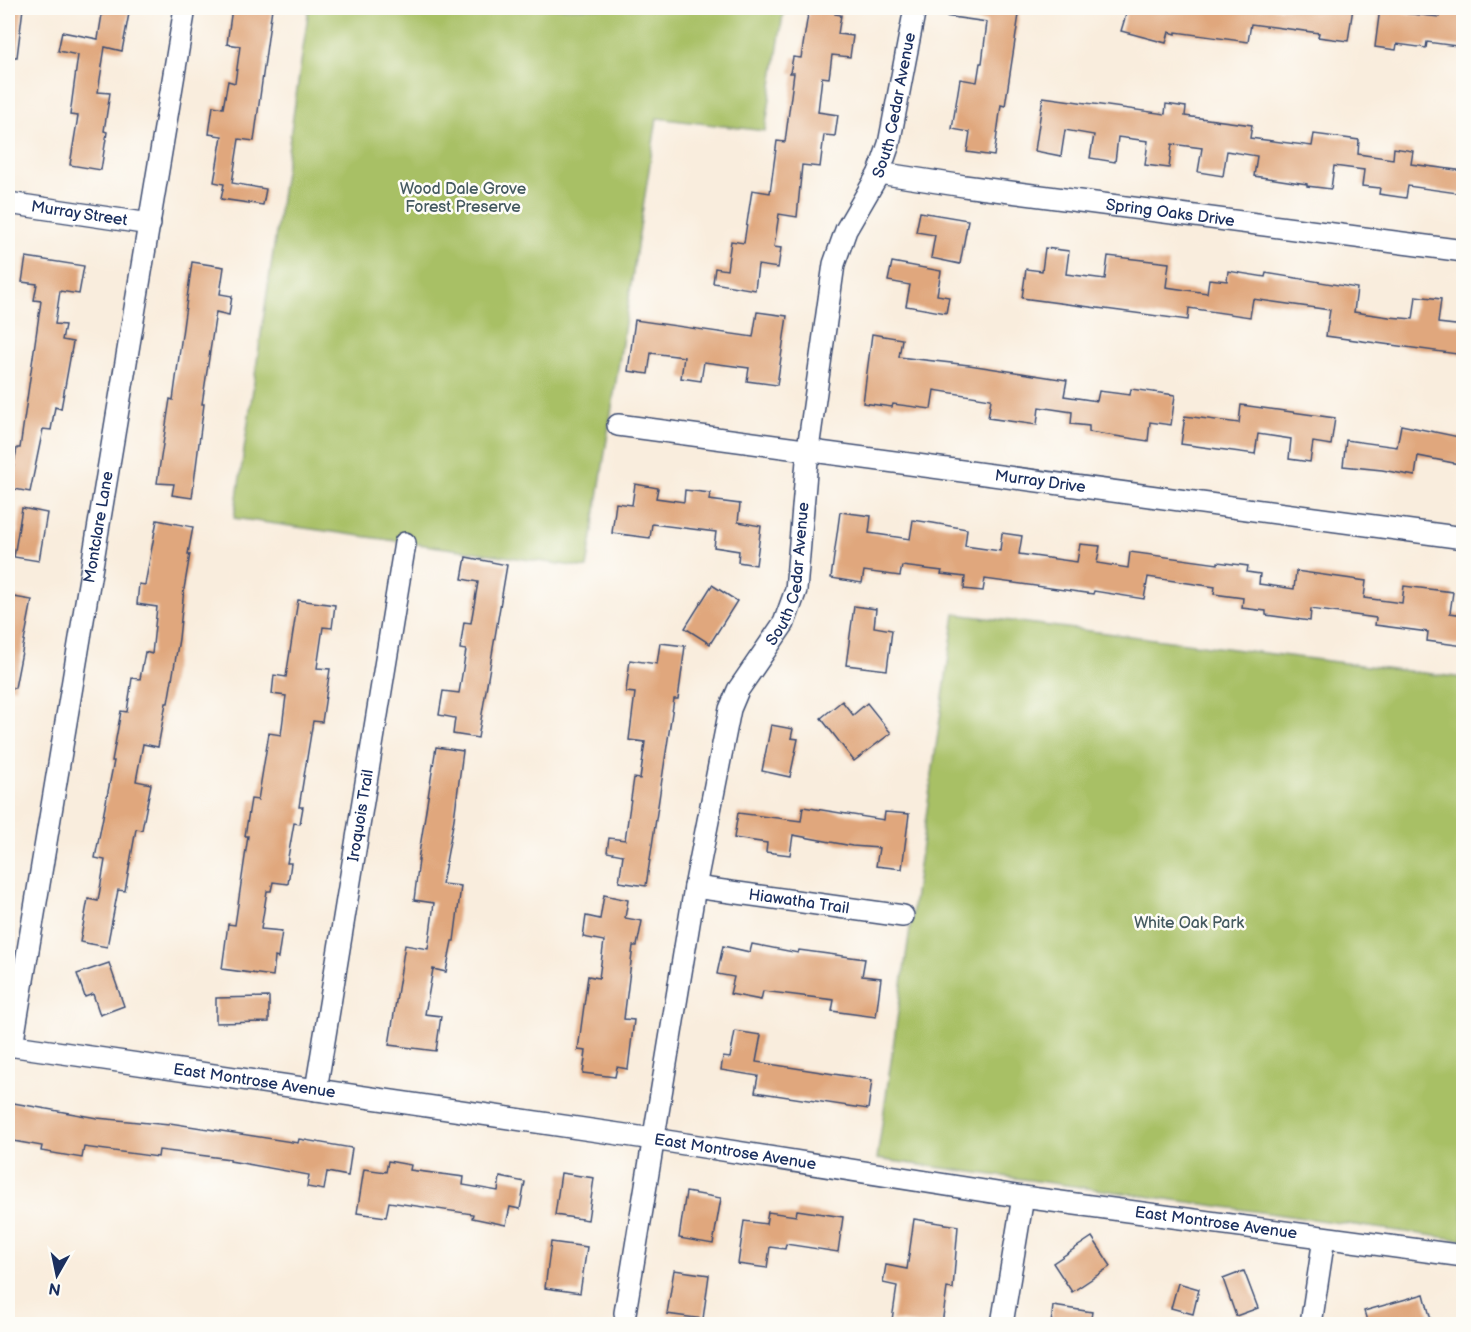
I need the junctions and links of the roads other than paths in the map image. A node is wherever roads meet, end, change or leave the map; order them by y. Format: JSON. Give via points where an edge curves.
{"nodes":[{"id":1,"x":184,"y":8,"type":"edge"},
{"id":2,"x":915,"y":8,"type":"edge"},
{"id":3,"x":879,"y":173,"type":"junction"},
{"id":4,"x":8,"y":203,"type":"edge"},
{"id":5,"x":150,"y":224,"type":"junction"},
{"id":6,"x":1464,"y":251,"type":"edge"},
{"id":7,"x":618,"y":425,"type":"dead end"},
{"id":8,"x":808,"y":449,"type":"junction"},
{"id":9,"x":1464,"y":538,"type":"edge"},
{"id":10,"x":405,"y":543,"type":"dead end"},
{"id":11,"x":695,"y":887,"type":"junction"},
{"id":12,"x":903,"y":916,"type":"dead end"},
{"id":13,"x":10,"y":1045,"type":"edge"},
{"id":14,"x":316,"y":1090,"type":"junction"},
{"id":15,"x":653,"y":1138,"type":"junction"},
{"id":16,"x":1023,"y":1197,"type":"junction"},
{"id":17,"x":1324,"y":1238,"type":"junction"},
{"id":18,"x":1464,"y":1256,"type":"edge"},
{"id":19,"x":625,"y":1313,"type":"dead end"},
{"id":20,"x":1002,"y":1324,"type":"edge"},
{"id":21,"x":1311,"y":1324,"type":"edge"}],
"edges":[{"from":1,"to":5,"type":"street","name":"Montclare Lane"},
{"from":2,"to":3,"type":"street","name":"South Cedar Avenue","via":[[890,144]]},
{"from":3,"to":6,"type":"street","name":"Spring Oaks Drive"},
{"from":3,"to":8,"type":"street","name":"South Cedar Avenue","via":[[846,230],[834,264]]},
{"from":4,"to":5,"type":"street","name":"Murray Street"},
{"from":5,"to":13,"type":"street","name":"Montclare Lane"},
{"from":7,"to":8,"type":"street","name":"Murray Drive"},
{"from":8,"to":9,"type":"street","name":"Murray Drive"},
{"from":8,"to":11,"type":"street","name":"South Cedar Avenue","via":[[796,590],[784,622],[738,690],[730,709]]},
{"from":10,"to":14,"type":"street","name":"Iroquois Trail"},
{"from":11,"to":12,"type":"street","name":"Hiawatha Trail"},
{"from":11,"to":15,"type":"street","name":"South Cedar Avenue"},
{"from":13,"to":14,"type":"street","name":"East Montrose Avenue"},
{"from":14,"to":15,"type":"street","name":"East Montrose Avenue"},
{"from":15,"to":16,"type":"street","name":"East Montrose Avenue"},
{"from":15,"to":19,"type":"street","name":"South Cedar Avenue"},
{"from":16,"to":17,"type":"street","name":"East Montrose Avenue"},
{"from":16,"to":20,"type":"street"},
{"from":17,"to":18,"type":"street","name":"East Montrose Avenue"},
{"from":17,"to":21,"type":"street"}]}
